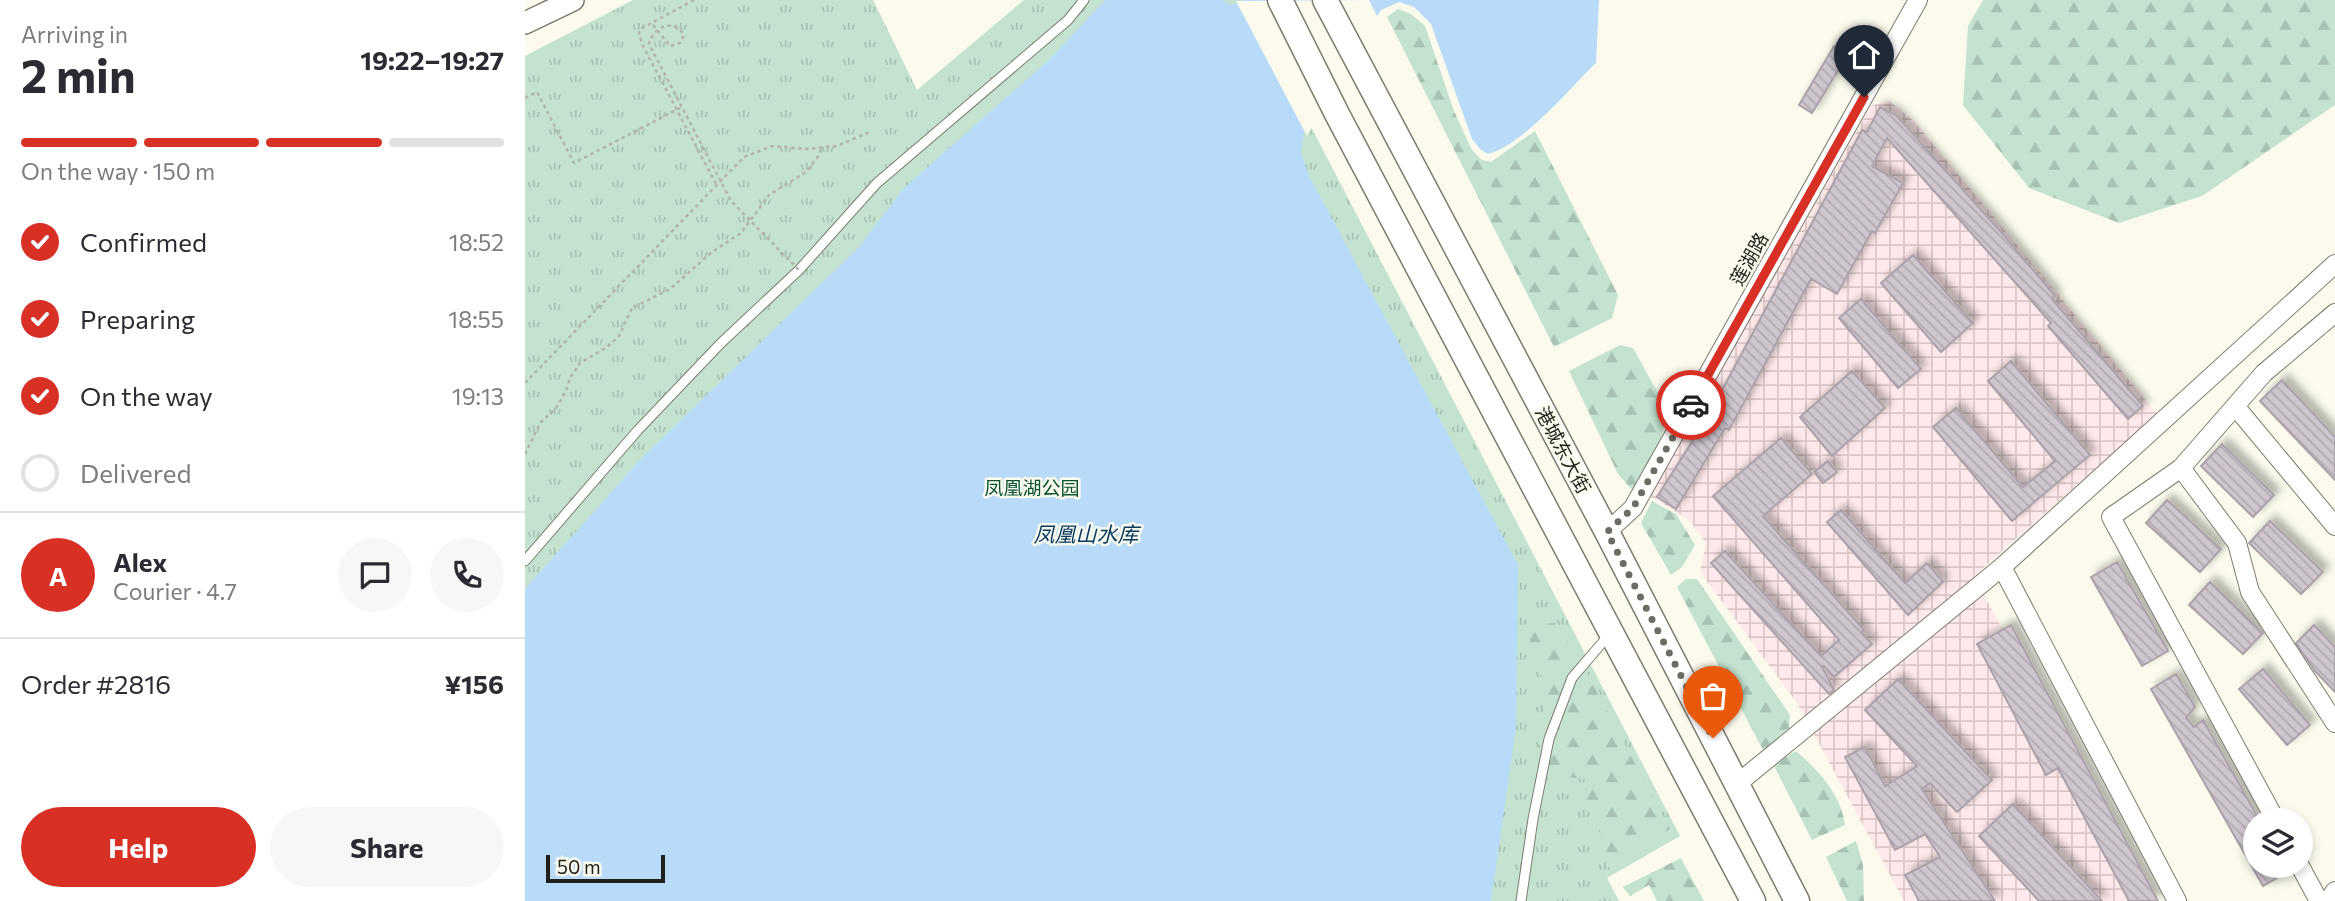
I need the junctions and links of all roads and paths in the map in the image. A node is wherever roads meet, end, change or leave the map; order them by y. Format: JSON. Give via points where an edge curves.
{"nodes":[{"id":1,"x":573,"y":0,"type":"edge"},
{"id":2,"x":694,"y":0,"type":"edge"},
{"id":3,"x":1084,"y":0,"type":"edge"},
{"id":4,"x":1280,"y":0,"type":"edge"},
{"id":5,"x":1325,"y":0,"type":"edge"},
{"id":6,"x":1918,"y":0,"type":"edge"},
{"id":7,"x":525,"y":23,"type":"edge"},
{"id":8,"x":653,"y":25,"type":"dead end"},
{"id":9,"x":525,"y":98,"type":"edge"},
{"id":10,"x":682,"y":107,"type":"junction"},
{"id":11,"x":871,"y":131,"type":"dead end"},
{"id":12,"x":822,"y":148,"type":"junction"},
{"id":13,"x":716,"y":185,"type":"junction"},
{"id":14,"x":2335,"y":264,"type":"edge"},
{"id":15,"x":799,"y":270,"type":"junction"},
{"id":16,"x":2335,"y":313,"type":"edge"},
{"id":17,"x":525,"y":383,"type":"edge"},
{"id":18,"x":2235,"y":406,"type":"junction"},
{"id":19,"x":525,"y":454,"type":"edge"},
{"id":20,"x":2181,"y":468,"type":"junction"},
{"id":21,"x":2335,"y":526,"type":"edge"},
{"id":22,"x":1607,"y":532,"type":"junction"},
{"id":23,"x":525,"y":561,"type":"edge"},
{"id":24,"x":2002,"y":567,"type":"junction"},
{"id":25,"x":1611,"y":632,"type":"junction"},
{"id":26,"x":2335,"y":723,"type":"edge"},
{"id":27,"x":1737,"y":784,"type":"junction"},
{"id":28,"x":2269,"y":808,"type":"edge"},
{"id":29,"x":2307,"y":878,"type":"edge"},
{"id":30,"x":2335,"y":891,"type":"edge"},
{"id":31,"x":1521,"y":901,"type":"edge"},
{"id":32,"x":1753,"y":901,"type":"edge"},
{"id":33,"x":1797,"y":901,"type":"edge"},
{"id":34,"x":2177,"y":901,"type":"edge"},
{"id":35,"x":2319,"y":901,"type":"edge"},
{"id":36,"x":2328,"y":901,"type":"edge"}],
"edges":[{"from":1,"to":7,"type":"street"},
{"from":2,"to":13,"type":"path","via":[[639,33]]},
{"from":3,"to":15,"type":"lane","via":[[1068,20],[877,183]]},
{"from":4,"to":25,"type":"main road"},
{"from":5,"to":22,"type":"main road","name":"港城东大街"},
{"from":6,"to":22,"type":"street","name":"莲湖路","via":[[1633,508]]},
{"from":8,"to":10,"type":"path","bridge":true,"via":[[658,32],[663,39],[670,46],[680,43],[684,35],[671,25],[664,28],[657,32],[650,37],[649,44]]},
{"from":9,"to":10,"type":"path","bridge":true,"via":[[537,92],[574,163]]},
{"from":10,"to":15,"type":"path","bridge":true,"via":[[731,201]]},
{"from":11,"to":12,"type":"path"},
{"from":12,"to":13,"type":"path","via":[[772,146],[744,157]]},
{"from":12,"to":19,"type":"path","via":[[806,172],[769,195],[741,233],[670,289],[632,308],[618,336],[580,363]]},
{"from":13,"to":17,"type":"path"},
{"from":14,"to":24,"type":"street"},
{"from":15,"to":23,"type":"lane","via":[[638,430]]},
{"from":16,"to":18,"type":"street","via":[[2264,373]]},
{"from":18,"to":20,"type":"street"},
{"from":18,"to":21,"type":"street"},
{"from":20,"to":26,"type":"street","via":[[2237,543],[2250,592]]},
{"from":20,"to":28,"type":"street","via":[[2111,517]]},
{"from":22,"to":27,"type":"main road","name":"港城东大街"},
{"from":24,"to":27,"type":"street"},
{"from":24,"to":34,"type":"street"},
{"from":25,"to":31,"type":"lane","via":[[1572,678],[1549,739]]},
{"from":25,"to":32,"type":"main road"},
{"from":27,"to":33,"type":"main road","name":"港城东大街"},
{"from":29,"to":35,"type":"street"},
{"from":30,"to":36,"type":"street"}]}
